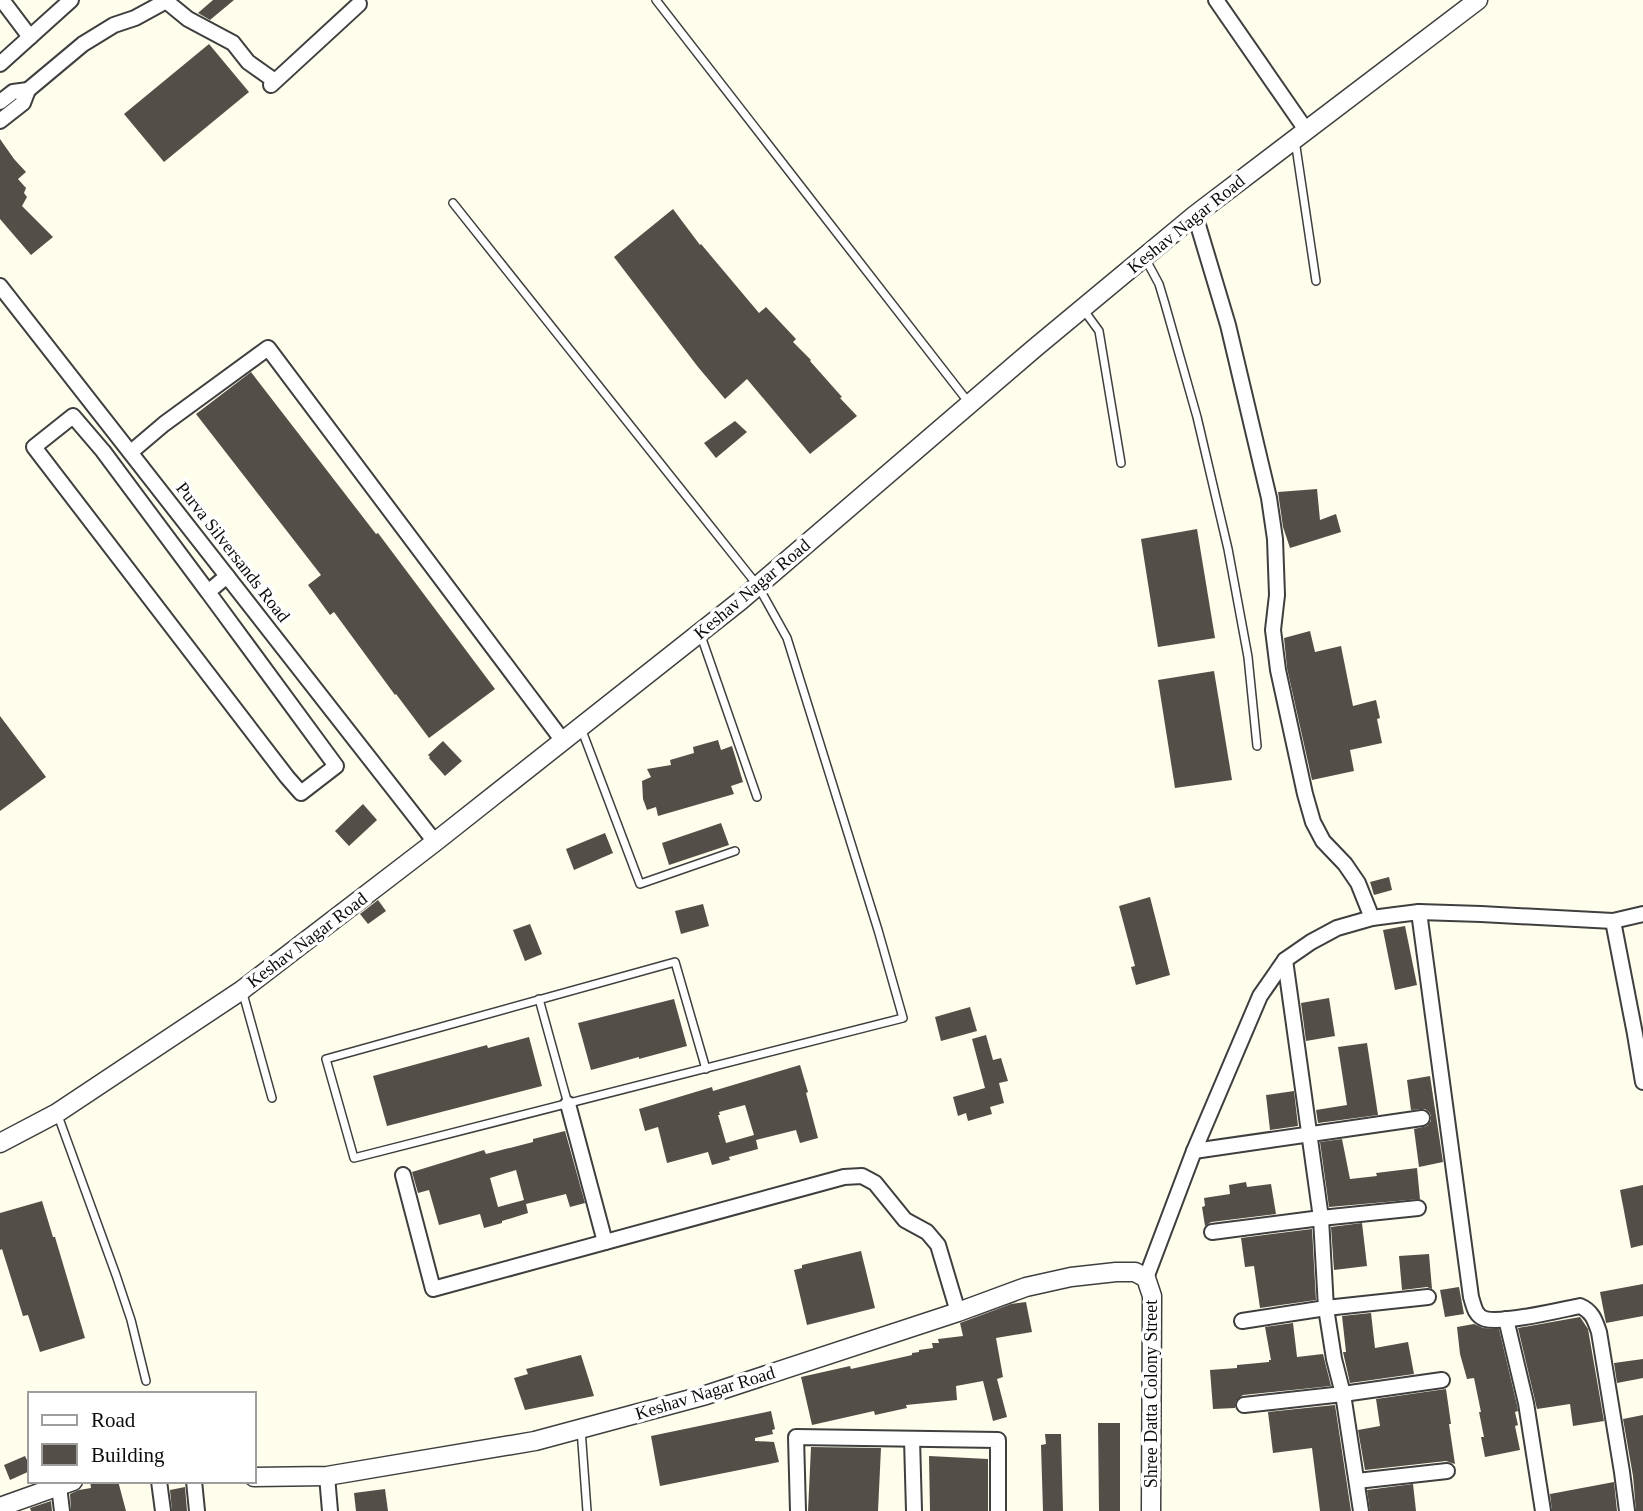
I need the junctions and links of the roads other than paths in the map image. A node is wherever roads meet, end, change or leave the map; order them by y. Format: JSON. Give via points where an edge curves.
{"nodes":[{"id":1,"x":2,"y":0,"type":"edge"},
{"id":2,"x":71,"y":0,"type":"edge"},
{"id":3,"x":656,"y":0,"type":"edge"},
{"id":4,"x":1478,"y":0,"type":"edge"},
{"id":5,"x":1218,"y":1,"type":"edge"},
{"id":6,"x":359,"y":4,"type":"dead end"},
{"id":7,"x":30,"y":37,"type":"junction"},
{"id":8,"x":0,"y":62,"type":"edge"},
{"id":9,"x":28,"y":90,"type":"junction"},
{"id":10,"x":0,"y":103,"type":"edge"},
{"id":11,"x":0,"y":121,"type":"edge"},
{"id":12,"x":1300,"y":135,"type":"junction"},
{"id":13,"x":453,"y":203,"type":"dead end"},
{"id":14,"x":1195,"y":215,"type":"junction"},
{"id":15,"x":1144,"y":257,"type":"junction"},
{"id":16,"x":1316,"y":281,"type":"dead end"},
{"id":17,"x":0,"y":286,"type":"edge"},
{"id":18,"x":1083,"y":308,"type":"junction"},
{"id":19,"x":970,"y":404,"type":"junction"},
{"id":20,"x":131,"y":452,"type":"junction"},
{"id":21,"x":1121,"y":463,"type":"dead end"},
{"id":22,"x":228,"y":576,"type":"junction"},
{"id":23,"x":758,"y":586,"type":"junction"},
{"id":24,"x":208,"y":592,"type":"junction"},
{"id":25,"x":700,"y":632,"type":"junction"},
{"id":26,"x":580,"y":727,"type":"junction"},
{"id":27,"x":563,"y":741,"type":"junction"},
{"id":28,"x":1257,"y":746,"type":"dead end"},
{"id":29,"x":757,"y":797,"type":"dead end"},
{"id":30,"x":435,"y":842,"type":"junction"},
{"id":31,"x":735,"y":851,"type":"dead end"},
{"id":32,"x":1419,"y":912,"type":"junction"},
{"id":33,"x":1643,"y":914,"type":"edge"},
{"id":34,"x":1372,"y":918,"type":"junction"},
{"id":35,"x":1613,"y":921,"type":"junction"},
{"id":36,"x":1285,"y":960,"type":"junction"},
{"id":37,"x":242,"y":990,"type":"junction"},
{"id":38,"x":539,"y":999,"type":"junction"},
{"id":39,"x":706,"y":1069,"type":"junction"},
{"id":40,"x":1643,"y":1082,"type":"edge"},
{"id":41,"x":272,"y":1098,"type":"dead end"},
{"id":42,"x":568,"y":1104,"type":"junction"},
{"id":43,"x":57,"y":1113,"type":"junction"},
{"id":44,"x":1422,"y":1118,"type":"dead end"},
{"id":45,"x":1310,"y":1135,"type":"junction"},
{"id":46,"x":2,"y":1138,"type":"edge"},
{"id":47,"x":1194,"y":1151,"type":"junction"},
{"id":48,"x":403,"y":1175,"type":"dead end"},
{"id":49,"x":1418,"y":1208,"type":"dead end"},
{"id":50,"x":1321,"y":1218,"type":"junction"},
{"id":51,"x":1212,"y":1232,"type":"dead end"},
{"id":52,"x":605,"y":1242,"type":"junction"},
{"id":53,"x":1146,"y":1278,"type":"junction"},
{"id":54,"x":1428,"y":1297,"type":"dead end"},
{"id":55,"x":1326,"y":1308,"type":"junction"},
{"id":56,"x":958,"y":1312,"type":"junction"},
{"id":57,"x":1506,"y":1319,"type":"junction"},
{"id":58,"x":1242,"y":1321,"type":"dead end"},
{"id":59,"x":1442,"y":1380,"type":"dead end"},
{"id":60,"x":146,"y":1381,"type":"dead end"},
{"id":61,"x":1343,"y":1394,"type":"junction"},
{"id":62,"x":1244,"y":1405,"type":"dead end"},
{"id":63,"x":581,"y":1428,"type":"junction"},
{"id":64,"x":912,"y":1439,"type":"junction"},
{"id":65,"x":1447,"y":1471,"type":"dead end"},
{"id":66,"x":327,"y":1476,"type":"junction"},
{"id":67,"x":256,"y":1477,"type":"edge"},
{"id":68,"x":1357,"y":1481,"type":"junction"},
{"id":69,"x":159,"y":1483,"type":"edge"},
{"id":70,"x":194,"y":1483,"type":"edge"},
{"id":71,"x":66,"y":1484,"type":"edge"},
{"id":72,"x":0,"y":1507,"type":"edge"},
{"id":73,"x":62,"y":1511,"type":"edge"},
{"id":74,"x":163,"y":1511,"type":"edge"},
{"id":75,"x":197,"y":1511,"type":"edge"},
{"id":76,"x":330,"y":1511,"type":"edge"},
{"id":77,"x":587,"y":1511,"type":"edge"},
{"id":78,"x":798,"y":1511,"type":"edge"},
{"id":79,"x":914,"y":1511,"type":"edge"},
{"id":80,"x":999,"y":1511,"type":"edge"},
{"id":81,"x":1151,"y":1511,"type":"edge"},
{"id":82,"x":1361,"y":1511,"type":"edge"},
{"id":83,"x":1543,"y":1511,"type":"edge"},
{"id":84,"x":1627,"y":1511,"type":"edge"}],
"edges":[{"from":1,"to":7,"type":"street"},
{"from":2,"to":7,"type":"street"},
{"from":3,"to":19,"type":"lane"},
{"from":4,"to":12,"type":"street","name":"Keshav Nagar Road"},
{"from":5,"to":12,"type":"street"},
{"from":6,"to":9,"type":"street","via":[[271,85],[272,79],[248,62],[233,43],[188,19],[166,1],[83,44]]},
{"from":7,"to":8,"type":"street"},
{"from":9,"to":10,"type":"street","via":[[13,92]]},
{"from":9,"to":11,"type":"street","via":[[23,103]]},
{"from":12,"to":14,"type":"street","name":"Keshav Nagar Road"},
{"from":12,"to":16,"type":"lane"},
{"from":13,"to":23,"type":"lane"},
{"from":14,"to":15,"type":"street","name":"Keshav Nagar Road"},
{"from":14,"to":34,"type":"street","via":[[1228,325],[1269,498],[1277,595],[1273,630],[1305,794],[1323,841],[1358,883]]},
{"from":15,"to":18,"type":"street","name":"Keshav Nagar Road"},
{"from":15,"to":28,"type":"lane","via":[[1166,303],[1228,549],[1248,657]]},
{"from":17,"to":20,"type":"street","name":"Purva Silversands Road"},
{"from":18,"to":19,"type":"street","name":"Keshav Nagar Road"},
{"from":18,"to":21,"type":"lane","via":[[1100,331]]},
{"from":19,"to":23,"type":"street","name":"Keshav Nagar Road"},
{"from":20,"to":22,"type":"street","name":"Purva Silversands Road"},
{"from":20,"to":27,"type":"street","via":[[268,348]]},
{"from":22,"to":24,"type":"street"},
{"from":22,"to":30,"type":"street","name":"Purva Silversands Road"},
{"from":23,"to":25,"type":"street","name":"Keshav Nagar Road"},
{"from":23,"to":39,"type":"lane","via":[[787,638],[902,1018]]},
{"from":24,"to":24,"type":"street","via":[[73,416],[34,447],[301,793],[336,766]]},
{"from":25,"to":26,"type":"street","name":"Keshav Nagar Road"},
{"from":25,"to":29,"type":"lane"},
{"from":26,"to":27,"type":"street","name":"Keshav Nagar Road"},
{"from":26,"to":31,"type":"lane","via":[[640,884]]},
{"from":27,"to":30,"type":"street","name":"Keshav Nagar Road"},
{"from":30,"to":37,"type":"street","name":"Keshav Nagar Road"},
{"from":32,"to":34,"type":"street"},
{"from":32,"to":35,"type":"street"},
{"from":32,"to":57,"type":"street","via":[[1471,1297],[1476,1314]]},
{"from":33,"to":35,"type":"street"},
{"from":34,"to":36,"type":"street","via":[[1337,928]]},
{"from":35,"to":40,"type":"street"},
{"from":36,"to":45,"type":"street"},
{"from":36,"to":47,"type":"street","via":[[1260,996]]},
{"from":37,"to":41,"type":"lane"},
{"from":37,"to":43,"type":"street","name":"Keshav Nagar Road"},
{"from":38,"to":39,"type":"lane","via":[[675,962]]},
{"from":38,"to":42,"type":"lane"},
{"from":38,"to":42,"type":"lane","via":[[326,1059],[354,1158]]},
{"from":39,"to":42,"type":"lane"},
{"from":42,"to":52,"type":"street"},
{"from":43,"to":46,"type":"street","name":"Keshav Nagar Road"},
{"from":43,"to":60,"type":"lane","via":[[131,1320]]},
{"from":44,"to":45,"type":"street"},
{"from":45,"to":47,"type":"street"},
{"from":45,"to":50,"type":"street"},
{"from":47,"to":53,"type":"street"},
{"from":48,"to":52,"type":"street","via":[[433,1289]]},
{"from":49,"to":50,"type":"street"},
{"from":50,"to":51,"type":"street"},
{"from":50,"to":55,"type":"street"},
{"from":52,"to":56,"type":"street","via":[[844,1177],[862,1176],[875,1183],[905,1220],[928,1232],[937,1245]]},
{"from":53,"to":56,"type":"street","name":"Keshav Nagar Road","via":[[1135,1272],[1071,1277],[1026,1287]]},
{"from":53,"to":81,"type":"street","name":"Shree Datta Colony Street","via":[[1152,1296]]},
{"from":54,"to":55,"type":"street"},
{"from":55,"to":58,"type":"street"},
{"from":55,"to":61,"type":"street"},
{"from":56,"to":63,"type":"street","name":"Keshav Nagar Road","via":[[706,1395]]},
{"from":57,"to":83,"type":"street","via":[[1526,1403]]},
{"from":57,"to":84,"type":"street","via":[[1580,1306],[1595,1320]]},
{"from":59,"to":61,"type":"street"},
{"from":61,"to":62,"type":"street"},
{"from":61,"to":68,"type":"street"},
{"from":63,"to":66,"type":"street","name":"Keshav Nagar Road","via":[[535,1441]]},
{"from":63,"to":77,"type":"lane"},
{"from":64,"to":78,"type":"street","via":[[796,1437]]},
{"from":64,"to":79,"type":"street"},
{"from":64,"to":80,"type":"street","via":[[998,1440]]},
{"from":65,"to":68,"type":"street"},
{"from":66,"to":67,"type":"street","name":"Keshav Nagar Road"},
{"from":66,"to":76,"type":"street"},
{"from":68,"to":82,"type":"street"},
{"from":69,"to":74,"type":"street"},
{"from":70,"to":75,"type":"street"},
{"from":71,"to":72,"type":"street"},
{"from":71,"to":73,"type":"street"}]}
